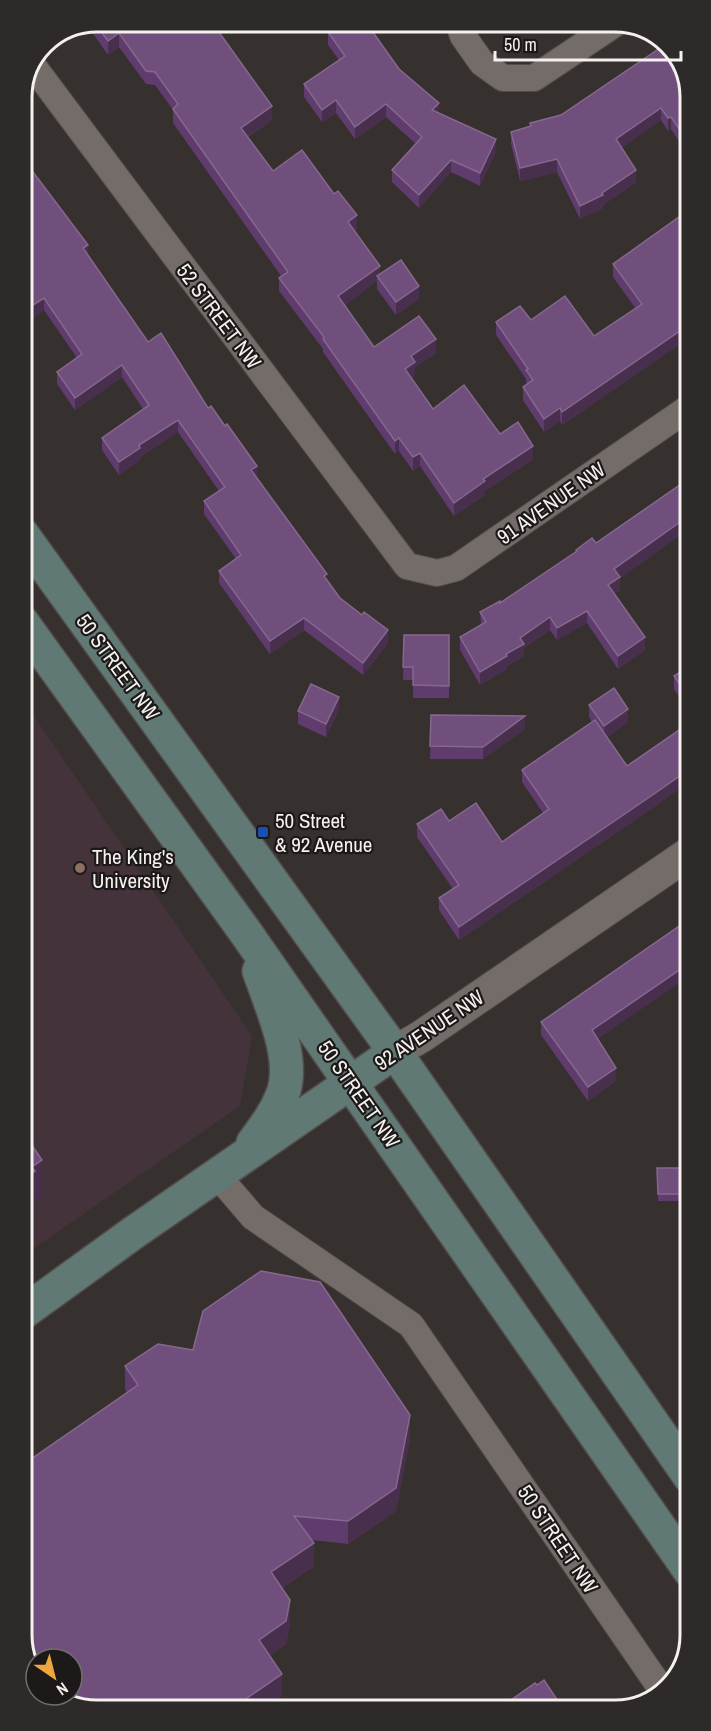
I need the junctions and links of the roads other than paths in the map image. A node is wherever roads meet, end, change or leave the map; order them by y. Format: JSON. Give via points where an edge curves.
{"nodes":[{"id":1,"x":462,"y":32,"type":"edge"},
{"id":2,"x":603,"y":32,"type":"edge"},
{"id":3,"x":37,"y":71,"type":"edge"},
{"id":4,"x":680,"y":414,"type":"edge"},
{"id":5,"x":32,"y":548,"type":"edge"},
{"id":6,"x":407,"y":566,"type":"joint"},
{"id":7,"x":32,"y":636,"type":"edge"},
{"id":8,"x":680,"y":859,"type":"edge"},
{"id":9,"x":246,"y":933,"type":"junction"},
{"id":10,"x":395,"y":1052,"type":"junction"},
{"id":11,"x":351,"y":1083,"type":"junction"},
{"id":12,"x":243,"y":1156,"type":"junction"},
{"id":13,"x":217,"y":1175,"type":"junction"},
{"id":14,"x":32,"y":1306,"type":"edge"},
{"id":15,"x":680,"y":1463,"type":"edge"},
{"id":16,"x":680,"y":1557,"type":"edge"},
{"id":17,"x":658,"y":1683,"type":"edge"}],
"edges":[{"from":1,"to":2,"type":"street","via":[[482,63],[503,78],[534,78]]},
{"from":3,"to":6,"type":"street","name":"52 STREET NW"},
{"from":4,"to":6,"type":"street","name":"91 AVENUE NW","via":[[456,568],[436,573]]},
{"from":5,"to":10,"type":"main road","name":"50 STREET NW"},
{"from":7,"to":9,"type":"main road","name":"50 STREET NW"},
{"from":8,"to":10,"type":"street","name":"92 AVENUE NW"},
{"from":9,"to":11,"type":"main road","name":"50 STREET NW"},
{"from":9,"to":12,"type":"main road","via":[[278,1025],[287,1071],[283,1094],[272,1117]]},
{"from":10,"to":11,"type":"main road","name":"92 AVENUE NW"},
{"from":10,"to":15,"type":"main road","name":"50 STREET NW"},
{"from":11,"to":12,"type":"main road","name":"92 AVENUE NW"},
{"from":11,"to":16,"type":"main road","name":"50 STREET NW"},
{"from":12,"to":13,"type":"main road","name":"92 AVENUE NW"},
{"from":13,"to":14,"type":"main road","name":"92 AVENUE NW"},
{"from":13,"to":17,"type":"street","name":"50 STREET NW","via":[[253,1217],[411,1324]]}]}
